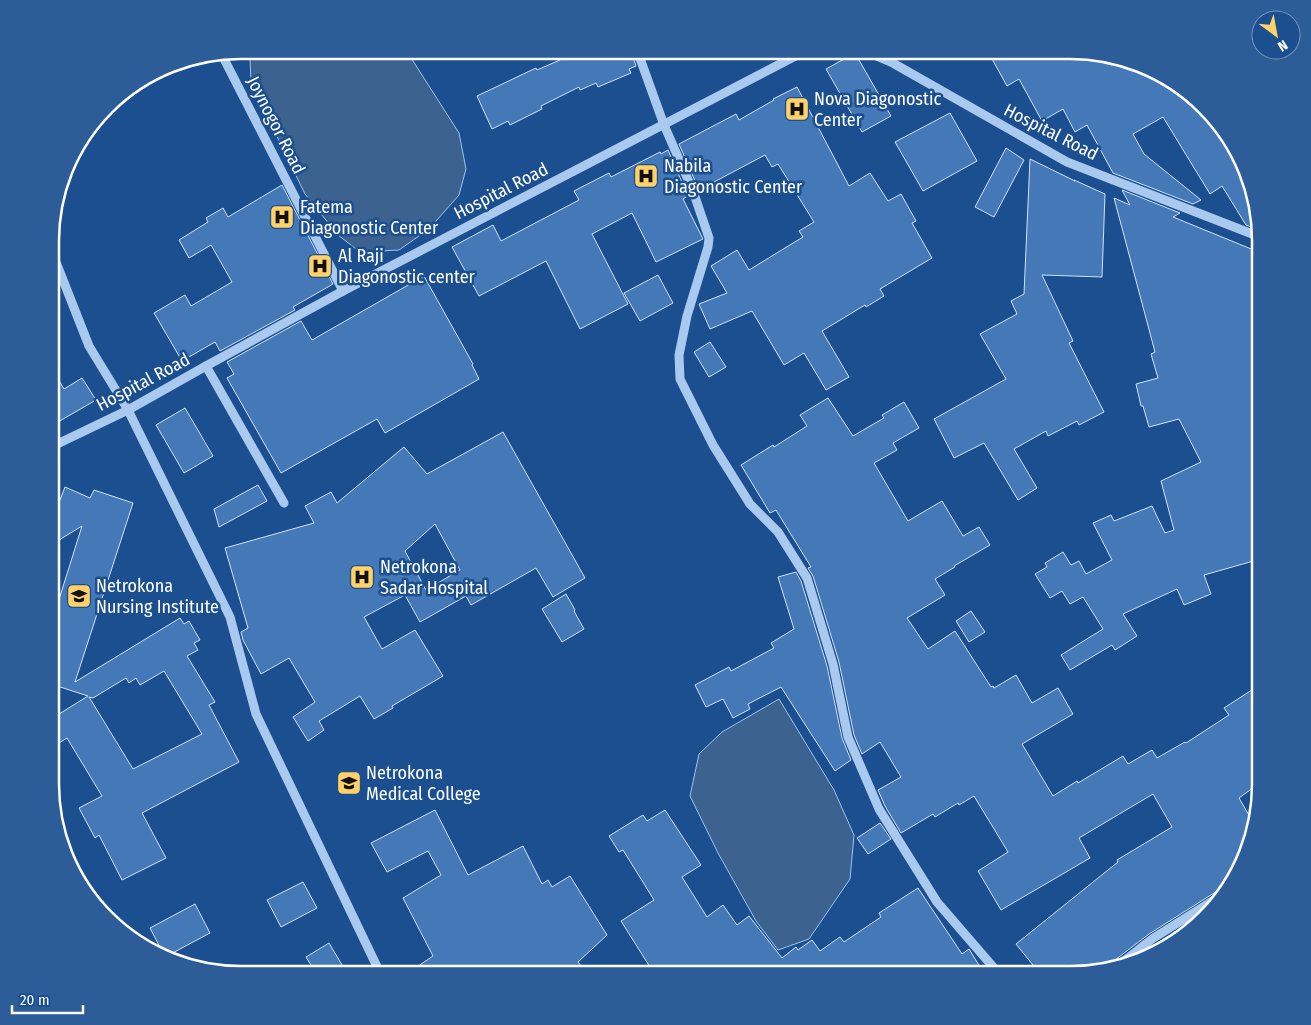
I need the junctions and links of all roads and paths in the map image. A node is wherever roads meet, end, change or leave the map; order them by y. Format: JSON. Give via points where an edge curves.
{"nodes":[{"id":1,"x":225,"y":59,"type":"edge"},
{"id":2,"x":640,"y":59,"type":"edge"},
{"id":3,"x":790,"y":59,"type":"edge"},
{"id":4,"x":884,"y":59,"type":"edge"},
{"id":5,"x":664,"y":125,"type":"junction"},
{"id":6,"x":1252,"y":234,"type":"edge"},
{"id":7,"x":59,"y":270,"type":"edge"},
{"id":8,"x":343,"y":291,"type":"junction"},
{"id":9,"x":206,"y":366,"type":"junction"},
{"id":10,"x":128,"y":410,"type":"junction"},
{"id":11,"x":59,"y":443,"type":"edge"},
{"id":12,"x":284,"y":503,"type":"dead end"},
{"id":13,"x":1206,"y":905,"type":"edge"},
{"id":14,"x":1130,"y":957,"type":"edge"},
{"id":15,"x":377,"y":966,"type":"edge"},
{"id":16,"x":992,"y":966,"type":"edge"}],
"edges":[{"from":1,"to":8,"type":"street","name":"Joynogor Road"},
{"from":2,"to":5,"type":"street"},
{"from":3,"to":5,"type":"street","name":"Hospital Road"},
{"from":4,"to":6,"type":"street","name":"Hospital Road","via":[[1068,162]]},
{"from":5,"to":8,"type":"street","name":"Hospital Road"},
{"from":5,"to":16,"type":"street","via":[[710,238],[687,316],[679,355],[680,379],[713,445],[750,504],[778,532],[807,578],[833,664],[848,738],[879,808],[938,902]]},
{"from":7,"to":10,"type":"street","via":[[89,346]]},
{"from":8,"to":9,"type":"street","name":"Hospital Road"},
{"from":9,"to":10,"type":"street","name":"Hospital Road"},
{"from":9,"to":12,"type":"street"},
{"from":10,"to":11,"type":"street","name":"Hospital Road"},
{"from":10,"to":15,"type":"street","via":[[230,617],[256,714]]},
{"from":13,"to":14,"type":"street"}]}
